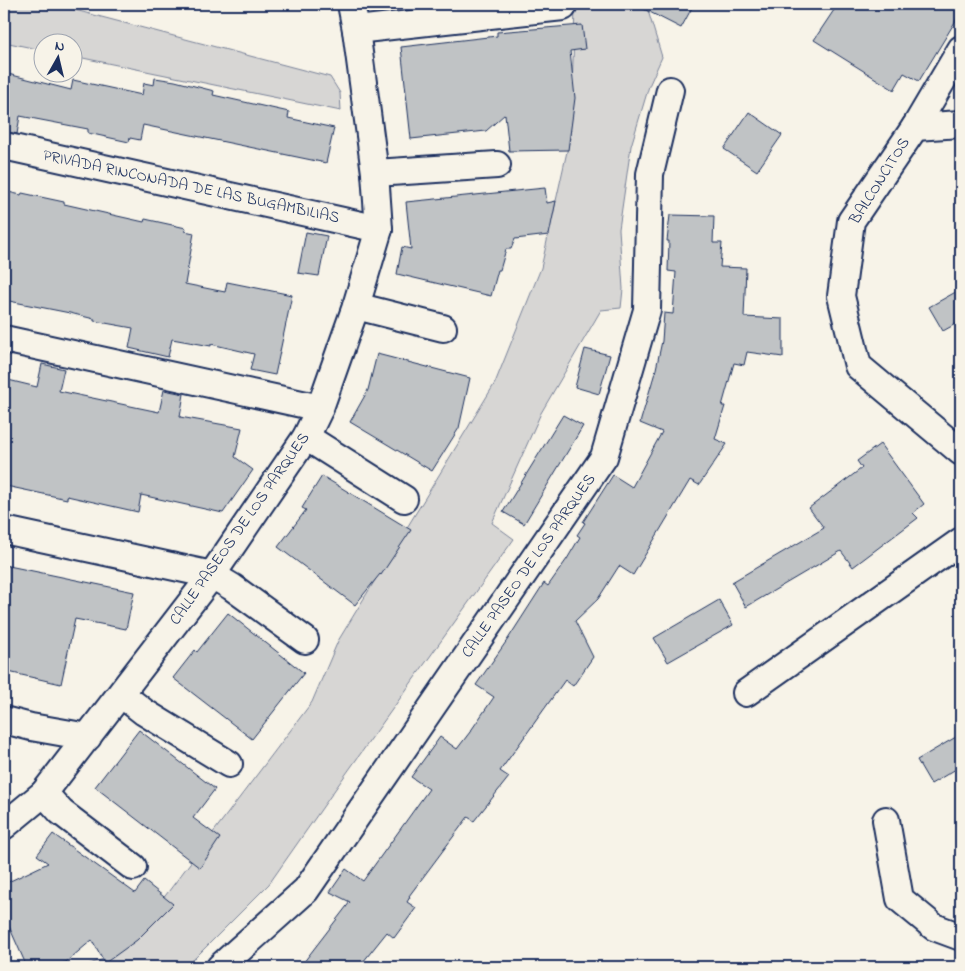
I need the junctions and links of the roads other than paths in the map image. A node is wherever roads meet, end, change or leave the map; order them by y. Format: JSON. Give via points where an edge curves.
{"nodes":[{"id":1,"x":351,"y":4,"type":"edge"},
{"id":2,"x":563,"y":7,"type":"dead end"},
{"id":3,"x":356,"y":30,"type":"junction"},
{"id":4,"x":961,"y":49,"type":"edge"},
{"id":5,"x":670,"y":90,"type":"dead end"},
{"id":6,"x":961,"y":124,"type":"edge"},
{"id":7,"x":915,"y":127,"type":"junction"},
{"id":8,"x":4,"y":146,"type":"edge"},
{"id":9,"x":497,"y":165,"type":"dead end"},
{"id":10,"x":375,"y":173,"type":"junction"},
{"id":11,"x":379,"y":229,"type":"junction"},
{"id":12,"x":356,"y":306,"type":"junction"},
{"id":13,"x":443,"y":328,"type":"dead end"},
{"id":14,"x":4,"y":339,"type":"edge"},
{"id":15,"x":320,"y":408,"type":"junction"},
{"id":16,"x":306,"y":437,"type":"junction"},
{"id":17,"x":961,"y":452,"type":"edge"},
{"id":18,"x":404,"y":499,"type":"dead end"},
{"id":19,"x":4,"y":530,"type":"edge"},
{"id":20,"x":961,"y":541,"type":"edge"},
{"id":21,"x":212,"y":575,"type":"junction"},
{"id":22,"x":305,"y":640,"type":"dead end"},
{"id":23,"x":746,"y":693,"type":"dead end"},
{"id":24,"x":121,"y":694,"type":"junction"},
{"id":25,"x":4,"y":720,"type":"edge"},
{"id":26,"x":88,"y":737,"type":"junction"},
{"id":27,"x":229,"y":764,"type":"dead end"},
{"id":28,"x":44,"y":793,"type":"junction"},
{"id":29,"x":886,"y":820,"type":"dead end"},
{"id":30,"x":4,"y":826,"type":"edge"},
{"id":31,"x":133,"y":867,"type":"dead end"},
{"id":32,"x":961,"y":937,"type":"edge"},
{"id":33,"x":220,"y":967,"type":"edge"}],
"edges":[{"from":1,"to":3,"type":"street","name":"CALLE PASEOS DE LOS PARQUES"},
{"from":2,"to":3,"type":"street"},
{"from":3,"to":10,"type":"street","name":"CALLE PASEOS DE LOS PARQUES"},
{"from":4,"to":7,"type":"street","name":"BALCONCITOS"},
{"from":5,"to":33,"type":"street","name":"CALLE PASEO DE LOS PARQUES","via":[[650,174],[647,310],[604,457],[306,890]]},
{"from":6,"to":7,"type":"street"},
{"from":7,"to":17,"type":"street","name":"BALCONCITOS","via":[[851,221],[841,296],[858,366]]},
{"from":8,"to":11,"type":"street","name":"PRIVADA RINCONADA DE LAS BUGAMBILIAS"},
{"from":9,"to":10,"type":"street"},
{"from":10,"to":11,"type":"street","name":"CALLE PASEOS DE LOS PARQUES"},
{"from":11,"to":12,"type":"street","name":"CALLE PASEOS DE LOS PARQUES"},
{"from":12,"to":13,"type":"street"},
{"from":12,"to":15,"type":"street","name":"CALLE PASEOS DE LOS PARQUES"},
{"from":14,"to":15,"type":"street"},
{"from":15,"to":16,"type":"street","name":"CALLE PASEOS DE LOS PARQUES"},
{"from":16,"to":18,"type":"street"},
{"from":16,"to":21,"type":"street","name":"CALLE PASEOS DE LOS PARQUES"},
{"from":19,"to":21,"type":"street"},
{"from":20,"to":23,"type":"street"},
{"from":21,"to":22,"type":"street"},
{"from":21,"to":24,"type":"street","name":"CALLE PASEOS DE LOS PARQUES"},
{"from":24,"to":26,"type":"street","name":"CALLE PASEOS DE LOS PARQUES"},
{"from":24,"to":27,"type":"street","via":[[144,712]]},
{"from":25,"to":26,"type":"street"},
{"from":26,"to":28,"type":"street","name":"CALLE PASEOS DE LOS PARQUES"},
{"from":28,"to":30,"type":"street","name":"CALLE PASEOS DE LOS PARQUES"},
{"from":28,"to":31,"type":"street","via":[[61,812]]},
{"from":29,"to":32,"type":"street","via":[[900,898],[934,927]]}]}
